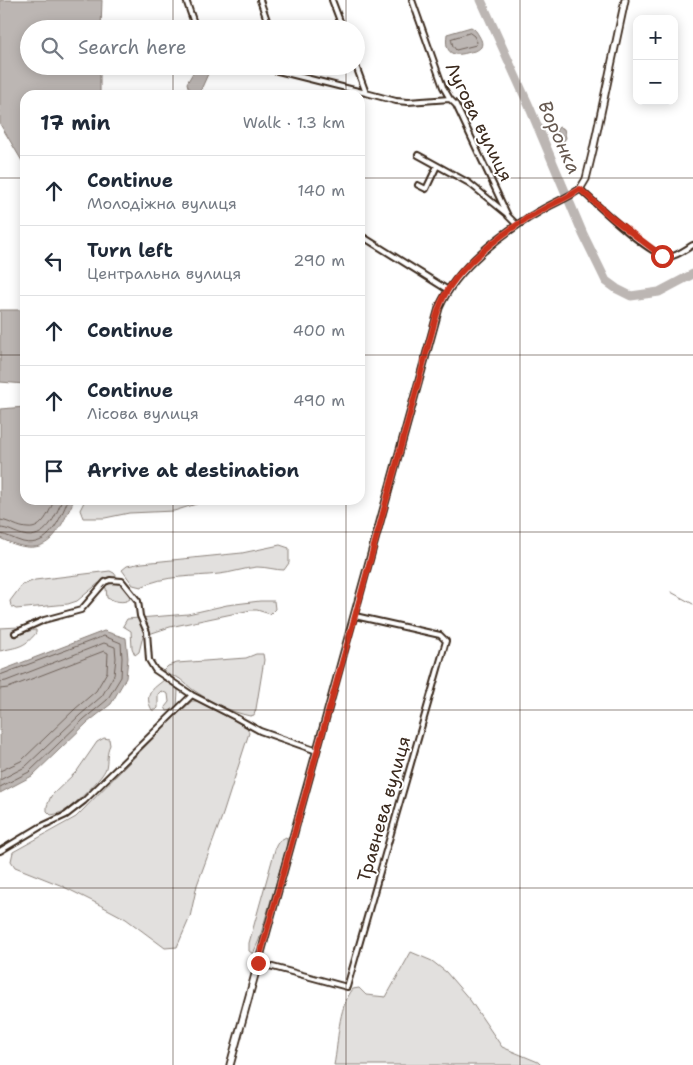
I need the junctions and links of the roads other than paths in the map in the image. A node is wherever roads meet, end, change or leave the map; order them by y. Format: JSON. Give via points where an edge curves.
{"nodes":[{"id":1,"x":186,"y":0,"type":"edge"},
{"id":2,"x":260,"y":0,"type":"edge"},
{"id":3,"x":332,"y":0,"type":"edge"},
{"id":4,"x":412,"y":0,"type":"edge"},
{"id":5,"x":625,"y":0,"type":"edge"},
{"id":6,"x":193,"y":20,"type":"edge"},
{"id":7,"x":267,"y":20,"type":"edge"},
{"id":8,"x":339,"y":20,"type":"edge"},
{"id":9,"x":294,"y":75,"type":"edge"},
{"id":10,"x":359,"y":75,"type":"edge"},
{"id":11,"x":354,"y":90,"type":"edge"},
{"id":12,"x":365,"y":90,"type":"edge"},
{"id":13,"x":366,"y":93,"type":"edge"},
{"id":14,"x":450,"y":99,"type":"junction"},
{"id":15,"x":418,"y":155,"type":"dead end"},
{"id":16,"x":437,"y":166,"type":"junction"},
{"id":17,"x":418,"y":185,"type":"dead end"},
{"id":18,"x":580,"y":189,"type":"junction"},
{"id":19,"x":508,"y":216,"type":"junction"},
{"id":20,"x":517,"y":225,"type":"junction"},
{"id":21,"x":365,"y":238,"type":"edge"},
{"id":22,"x":693,"y":245,"type":"edge"},
{"id":23,"x":448,"y":290,"type":"junction"},
{"id":24,"x":355,"y":616,"type":"junction"},
{"id":25,"x":16,"y":633,"type":"dead end"},
{"id":26,"x":192,"y":695,"type":"junction"},
{"id":27,"x":317,"y":750,"type":"junction"},
{"id":28,"x":0,"y":851,"type":"edge"},
{"id":29,"x":258,"y":963,"type":"junction"},
{"id":30,"x":230,"y":1065,"type":"edge"}],
"edges":[{"from":1,"to":6,"type":"street"},
{"from":2,"to":7,"type":"street"},
{"from":3,"to":8,"type":"street"},
{"from":4,"to":14,"type":"street","name":"Лугова вулиця"},
{"from":5,"to":18,"type":"street","via":[[593,150],[586,179]]},
{"from":9,"to":11,"type":"street"},
{"from":10,"to":12,"type":"street"},
{"from":13,"to":14,"type":"street","via":[[408,102]]},
{"from":14,"to":19,"type":"street","name":"Лугова вулиця","via":[[456,105]]},
{"from":15,"to":16,"type":"street"},
{"from":16,"to":17,"type":"street","via":[[426,189]]},
{"from":16,"to":19,"type":"street","via":[[469,183]]},
{"from":18,"to":20,"type":"street"},
{"from":18,"to":22,"type":"street","via":[[657,253],[669,257]]},
{"from":19,"to":20,"type":"street","name":"Лугова вулиця"},
{"from":20,"to":23,"type":"street","via":[[463,271]]},
{"from":21,"to":23,"type":"street"},
{"from":23,"to":24,"type":"street","via":[[432,332]]},
{"from":24,"to":27,"type":"street"},
{"from":24,"to":29,"type":"street","name":"Травнева вулиця","via":[[440,635],[446,641],[444,650],[347,987]]},
{"from":25,"to":26,"type":"street","via":[[44,620],[81,610],[105,582],[122,580],[138,601],[147,632],[151,665]]},
{"from":26,"to":27,"type":"street","via":[[260,732]]},
{"from":26,"to":28,"type":"street","via":[[84,801],[66,815]]},
{"from":27,"to":29,"type":"street"},
{"from":29,"to":30,"type":"street"}]}
